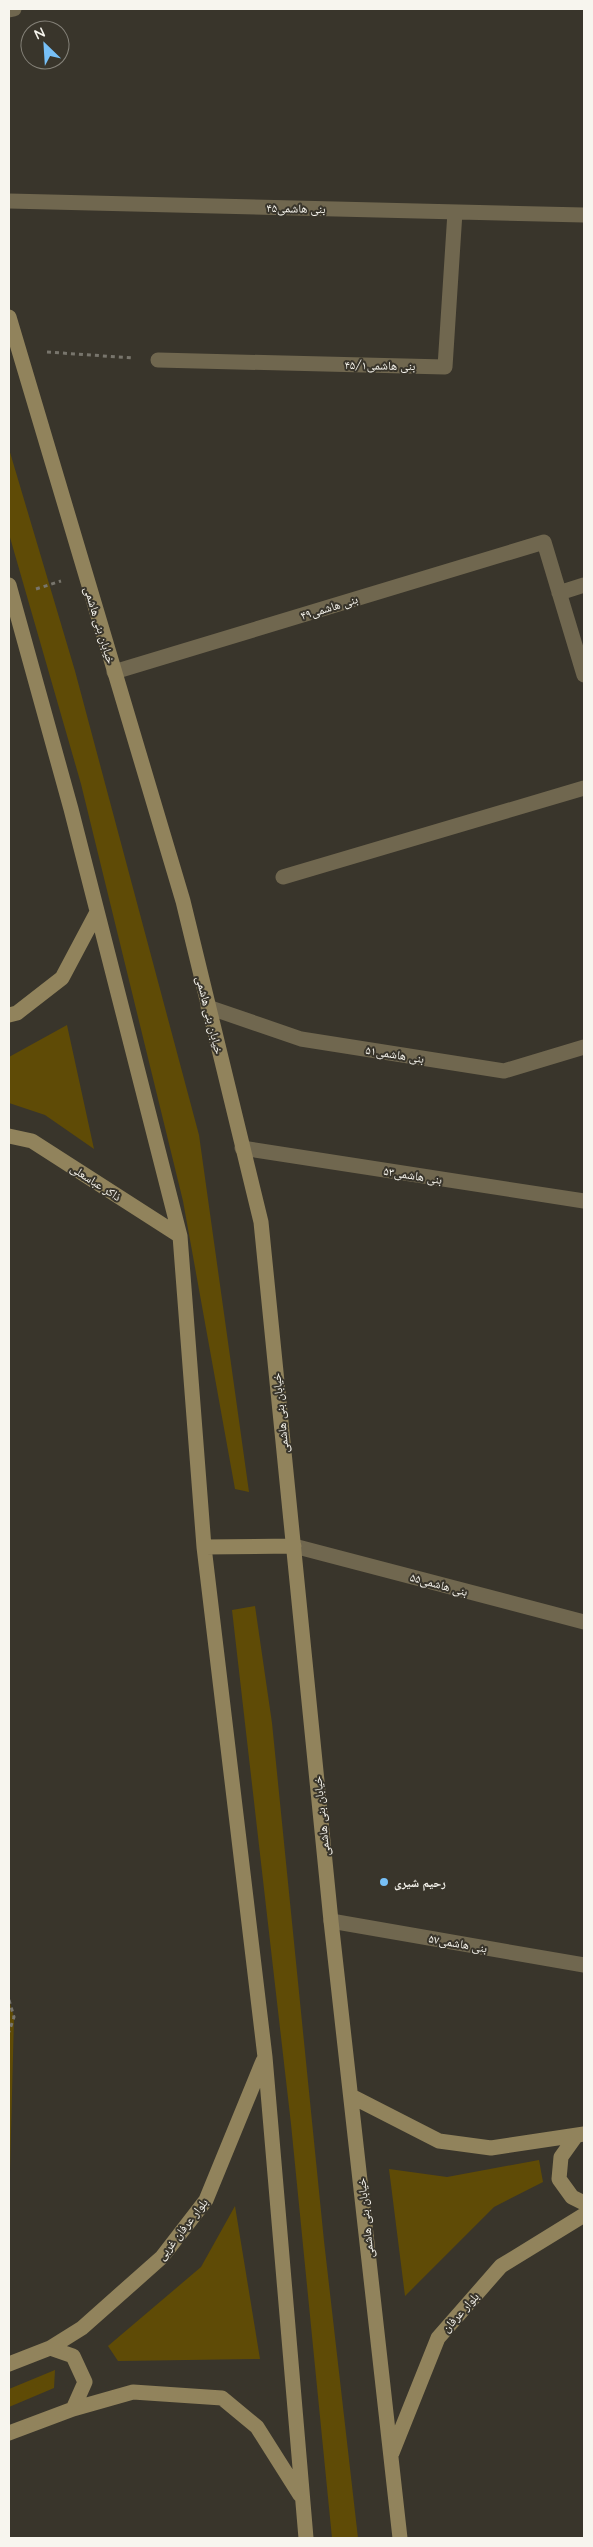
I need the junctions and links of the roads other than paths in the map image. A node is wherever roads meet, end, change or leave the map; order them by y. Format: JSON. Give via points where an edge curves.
{"nodes":[{"id":1,"x":14,"y":9,"type":"edge"},
{"id":2,"x":9,"y":10,"type":"edge"},
{"id":3,"x":9,"y":201,"type":"edge"},
{"id":4,"x":455,"y":212,"type":"junction"},
{"id":5,"x":584,"y":215,"type":"edge"},
{"id":6,"x":9,"y":316,"type":"edge"},
{"id":7,"x":158,"y":360,"type":"road end"},
{"id":8,"x":584,"y":586,"type":"edge"},
{"id":9,"x":10,"y":591,"type":"edge"},
{"id":10,"x":559,"y":593,"type":"junction"},
{"id":11,"x":114,"y":672,"type":"junction"},
{"id":12,"x":584,"y":675,"type":"edge"},
{"id":13,"x":584,"y":788,"type":"edge"},
{"id":14,"x":282,"y":877,"type":"dead end"},
{"id":15,"x":96,"y":914,"type":"junction"},
{"id":16,"x":208,"y":1007,"type":"junction"},
{"id":17,"x":9,"y":1015,"type":"edge"},
{"id":18,"x":584,"y":1047,"type":"edge"},
{"id":19,"x":9,"y":1136,"type":"edge"},
{"id":20,"x":242,"y":1148,"type":"junction"},
{"id":21,"x":584,"y":1201,"type":"edge"},
{"id":22,"x":180,"y":1236,"type":"junction"},
{"id":23,"x":294,"y":1546,"type":"junction"},
{"id":24,"x":204,"y":1547,"type":"junction"},
{"id":25,"x":584,"y":1622,"type":"edge"},
{"id":26,"x":331,"y":1921,"type":"junction"},
{"id":27,"x":584,"y":1965,"type":"edge"},
{"id":28,"x":265,"y":2057,"type":"junction"},
{"id":29,"x":351,"y":2096,"type":"junction"},
{"id":30,"x":580,"y":2135,"type":"edge"},
{"id":31,"x":584,"y":2203,"type":"edge"},
{"id":32,"x":584,"y":2215,"type":"edge"},
{"id":33,"x":50,"y":2348,"type":"junction"},
{"id":34,"x":9,"y":2364,"type":"edge"},
{"id":35,"x":73,"y":2409,"type":"junction"},
{"id":36,"x":9,"y":2433,"type":"edge"},
{"id":37,"x":392,"y":2454,"type":"junction"},
{"id":38,"x":302,"y":2498,"type":"junction"},
{"id":39,"x":306,"y":2538,"type":"edge"},
{"id":40,"x":400,"y":2538,"type":"edge"}],
"edges":[{"from":1,"to":2,"type":"street"},
{"from":3,"to":4,"type":"street","name":"بنی هاشمی۴۵"},
{"from":4,"to":5,"type":"street","name":"بنی هاشمی۴۵"},
{"from":4,"to":7,"type":"street","name":"۴۵/۱بنی هاشمی","via":[[445,367]]},
{"from":6,"to":11,"type":"main road","name":"خیابان بنی هاشمی"},
{"from":8,"to":10,"type":"street"},
{"from":9,"to":15,"type":"main road","via":[[71,809]]},
{"from":10,"to":11,"type":"street","name":"بنی هاشمی۴۹","via":[[544,542]]},
{"from":10,"to":12,"type":"street"},
{"from":11,"to":16,"type":"main road","name":"خیابان بنی هاشمی","via":[[183,901]]},
{"from":13,"to":14,"type":"street"},
{"from":15,"to":17,"type":"main road","via":[[62,978],[17,1013]]},
{"from":15,"to":22,"type":"main road"},
{"from":16,"to":18,"type":"street","name":"بنی هاشمی۵۱","via":[[301,1039],[504,1072]]},
{"from":16,"to":20,"type":"main road","name":"خیابان بنی هاشمی"},
{"from":19,"to":22,"type":"main road","name":"ذاکر عباسعلی","via":[[32,1141]]},
{"from":20,"to":21,"type":"street","name":"بنی هاشمی۵۳"},
{"from":20,"to":23,"type":"main road","name":"خیابان بنی هاشمی","via":[[261,1222]]},
{"from":22,"to":24,"type":"main road"},
{"from":23,"to":24,"type":"main road"},
{"from":23,"to":25,"type":"street","name":"بنی هاشمی۵۵"},
{"from":23,"to":26,"type":"main road","name":"خیابان بنی هاشمی"},
{"from":24,"to":28,"type":"main road"},
{"from":26,"to":27,"type":"street","name":"بنی هاشمی۵۷"},
{"from":26,"to":29,"type":"main road","name":"خیابان بنی هاشمی"},
{"from":28,"to":33,"type":"main road","name":"بلوار عرفان غربی","via":[[206,2200],[162,2257],[82,2328]]},
{"from":28,"to":38,"type":"main road"},
{"from":29,"to":30,"type":"main road","via":[[439,2142],[491,2148]]},
{"from":29,"to":37,"type":"main road","name":"خیابان بنی هاشمی"},
{"from":30,"to":31,"type":"main road","via":[[561,2156],[559,2179],[572,2197]]},
{"from":32,"to":37,"type":"main road","name":"بلوار عرفان","via":[[501,2266],[438,2338]]},
{"from":33,"to":34,"type":"main road","name":"بلوار عرفان غربی"},
{"from":33,"to":35,"type":"main road","via":[[73,2356],[85,2382]]},
{"from":35,"to":36,"type":"main road"},
{"from":35,"to":38,"type":"main road","via":[[133,2392],[222,2398],[257,2428]]},
{"from":37,"to":40,"type":"main road","name":"خیابان بنی هاشمی"},
{"from":38,"to":39,"type":"main road"}]}
